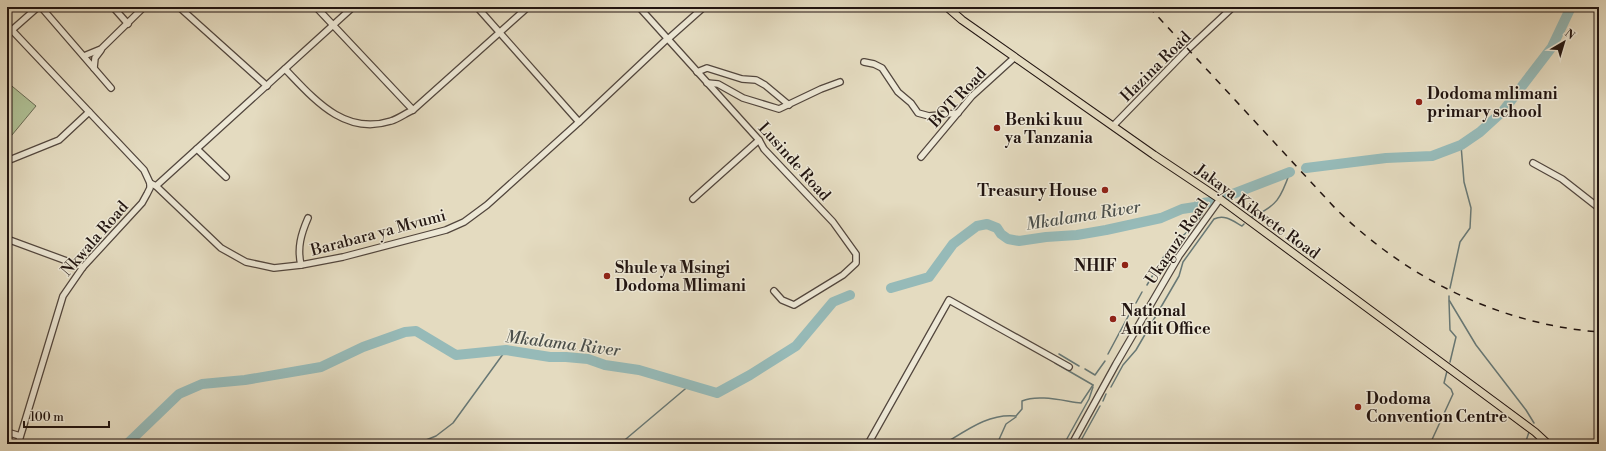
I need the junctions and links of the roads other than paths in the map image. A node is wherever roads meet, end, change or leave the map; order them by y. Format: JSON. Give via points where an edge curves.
{"nodes":[{"id":1,"x":40,"y":7,"type":"edge"},
{"id":2,"x":113,"y":7,"type":"edge"},
{"id":3,"x":144,"y":7,"type":"edge"},
{"id":4,"x":179,"y":7,"type":"edge"},
{"id":5,"x":316,"y":7,"type":"edge"},
{"id":6,"x":353,"y":7,"type":"edge"},
{"id":7,"x":477,"y":7,"type":"edge"},
{"id":8,"x":528,"y":7,"type":"edge"},
{"id":9,"x":638,"y":7,"type":"edge"},
{"id":10,"x":704,"y":7,"type":"edge"},
{"id":11,"x":947,"y":7,"type":"edge"},
{"id":12,"x":1233,"y":7,"type":"edge"},
{"id":13,"x":128,"y":24,"type":"junction"},
{"id":14,"x":7,"y":25,"type":"edge"},
{"id":15,"x":333,"y":25,"type":"junction"},
{"id":16,"x":12,"y":30,"type":"junction"},
{"id":17,"x":500,"y":33,"type":"junction"},
{"id":18,"x":668,"y":39,"type":"junction"},
{"id":19,"x":101,"y":49,"type":"junction"},
{"id":20,"x":84,"y":56,"type":"junction"},
{"id":21,"x":1016,"y":57,"type":"junction"},
{"id":22,"x":864,"y":62,"type":"dead end"},
{"id":23,"x":94,"y":68,"type":"junction"},
{"id":24,"x":285,"y":69,"type":"junction"},
{"id":25,"x":697,"y":72,"type":"junction"},
{"id":26,"x":840,"y":82,"type":"dead end"},
{"id":27,"x":707,"y":83,"type":"junction"},
{"id":28,"x":267,"y":86,"type":"junction"},
{"id":29,"x":111,"y":88,"type":"dead end"},
{"id":30,"x":789,"y":105,"type":"junction"},
{"id":31,"x":413,"y":110,"type":"junction"},
{"id":32,"x":89,"y":112,"type":"junction"},
{"id":33,"x":958,"y":114,"type":"junction"},
{"id":34,"x":579,"y":122,"type":"junction"},
{"id":35,"x":1113,"y":126,"type":"junction"},
{"id":36,"x":759,"y":140,"type":"junction"},
{"id":37,"x":197,"y":149,"type":"junction"},
{"id":38,"x":920,"y":156,"type":"dead end"},
{"id":39,"x":7,"y":161,"type":"edge"},
{"id":40,"x":1533,"y":163,"type":"dead end"},
{"id":41,"x":226,"y":177,"type":"dead end"},
{"id":42,"x":152,"y":186,"type":"junction"},
{"id":43,"x":693,"y":199,"type":"dead end"},
{"id":44,"x":1220,"y":199,"type":"junction"},
{"id":45,"x":1599,"y":208,"type":"edge"},
{"id":46,"x":308,"y":218,"type":"dead end"},
{"id":47,"x":7,"y":239,"type":"edge"},
{"id":48,"x":301,"y":265,"type":"junction"},
{"id":49,"x":83,"y":267,"type":"junction"},
{"id":50,"x":774,"y":291,"type":"dead end"},
{"id":51,"x":1069,"y":367,"type":"dead end"},
{"id":52,"x":7,"y":432,"type":"edge"},
{"id":53,"x":20,"y":436,"type":"junction"},
{"id":54,"x":18,"y":444,"type":"edge"},
{"id":55,"x":868,"y":444,"type":"edge"},
{"id":56,"x":1072,"y":444,"type":"edge"},
{"id":57,"x":1548,"y":444,"type":"edge"}],
"edges":[{"from":1,"to":16,"type":"street"},
{"from":1,"to":20,"type":"street"},
{"from":2,"to":13,"type":"street"},
{"from":3,"to":13,"type":"street"},
{"from":4,"to":28,"type":"street"},
{"from":5,"to":15,"type":"street"},
{"from":6,"to":15,"type":"street","name":"Nkwala Road"},
{"from":7,"to":17,"type":"street"},
{"from":8,"to":17,"type":"street"},
{"from":9,"to":18,"type":"street","name":"Lusinde Road"},
{"from":10,"to":18,"type":"street","name":"Barabara ya Mvumi"},
{"from":11,"to":21,"type":"main road","name":"Jakaya Kikwete Road"},
{"from":12,"to":35,"type":"street","name":"Hazina Road"},
{"from":13,"to":19,"type":"street"},
{"from":14,"to":16,"type":"street","name":"Barabara ya Mvumi"},
{"from":15,"to":24,"type":"street","name":"Nkwala Road"},
{"from":15,"to":31,"type":"street"},
{"from":16,"to":32,"type":"street","name":"Barabara ya Mvumi"},
{"from":17,"to":31,"type":"street"},
{"from":17,"to":34,"type":"street"},
{"from":18,"to":25,"type":"street","name":"Lusinde Road"},
{"from":18,"to":34,"type":"street","name":"Barabara ya Mvumi"},
{"from":19,"to":20,"type":"street"},
{"from":19,"to":23,"type":"street","via":[[95,58]]},
{"from":20,"to":23,"type":"street"},
{"from":21,"to":33,"type":"street","name":"BOT Road","via":[[972,96]]},
{"from":21,"to":35,"type":"main road","name":"Jakaya Kikwete Road"},
{"from":22,"to":33,"type":"street","via":[[882,68],[898,92],[918,114]]},
{"from":23,"to":29,"type":"street"},
{"from":24,"to":28,"type":"street","name":"Nkwala Road"},
{"from":24,"to":31,"type":"street","via":[[327,110],[353,123],[376,124],[392,121]]},
{"from":25,"to":27,"type":"street","name":"Lusinde Road"},
{"from":25,"to":30,"type":"street","via":[[707,68],[742,79],[756,80]]},
{"from":26,"to":30,"type":"street"},
{"from":27,"to":30,"type":"street","via":[[718,84],[735,95],[775,109]]},
{"from":27,"to":36,"type":"street","name":"Lusinde Road"},
{"from":28,"to":37,"type":"street","name":"Nkwala Road"},
{"from":32,"to":39,"type":"street","via":[[59,140]]},
{"from":32,"to":42,"type":"street","name":"Barabara ya Mvumi","via":[[144,170]]},
{"from":33,"to":38,"type":"street","name":"BOT Road"},
{"from":34,"to":48,"type":"street","name":"Barabara ya Mvumi","via":[[464,222],[421,237]]},
{"from":35,"to":44,"type":"main road","name":"Jakaya Kikwete Road"},
{"from":36,"to":43,"type":"street"},
{"from":36,"to":50,"type":"street","name":"Lusinde Road","via":[[764,149],[833,222],[856,254],[856,263],[843,275],[794,305],[782,300]]},
{"from":37,"to":41,"type":"street"},
{"from":37,"to":42,"type":"street","name":"Nkwala Road"},
{"from":40,"to":45,"type":"street","via":[[1562,179]]},
{"from":42,"to":48,"type":"street","name":"Barabara ya Mvumi","via":[[221,248],[246,262],[274,268]]},
{"from":42,"to":49,"type":"street","name":"Nkwala Road","via":[[142,203]]},
{"from":44,"to":56,"type":"street","name":"Ukaguzi Road","via":[[1179,256]]},
{"from":44,"to":57,"type":"main road","name":"Jakaya Kikwete Road"},
{"from":46,"to":48,"type":"street","via":[[299,245]]},
{"from":47,"to":49,"type":"street"},
{"from":49,"to":53,"type":"street","name":"Nkwala Road","via":[[68,287],[58,310]]},
{"from":51,"to":55,"type":"street","via":[[949,300]]},
{"from":52,"to":53,"type":"street"},
{"from":53,"to":54,"type":"street","name":"Nkwala Road"}]}
